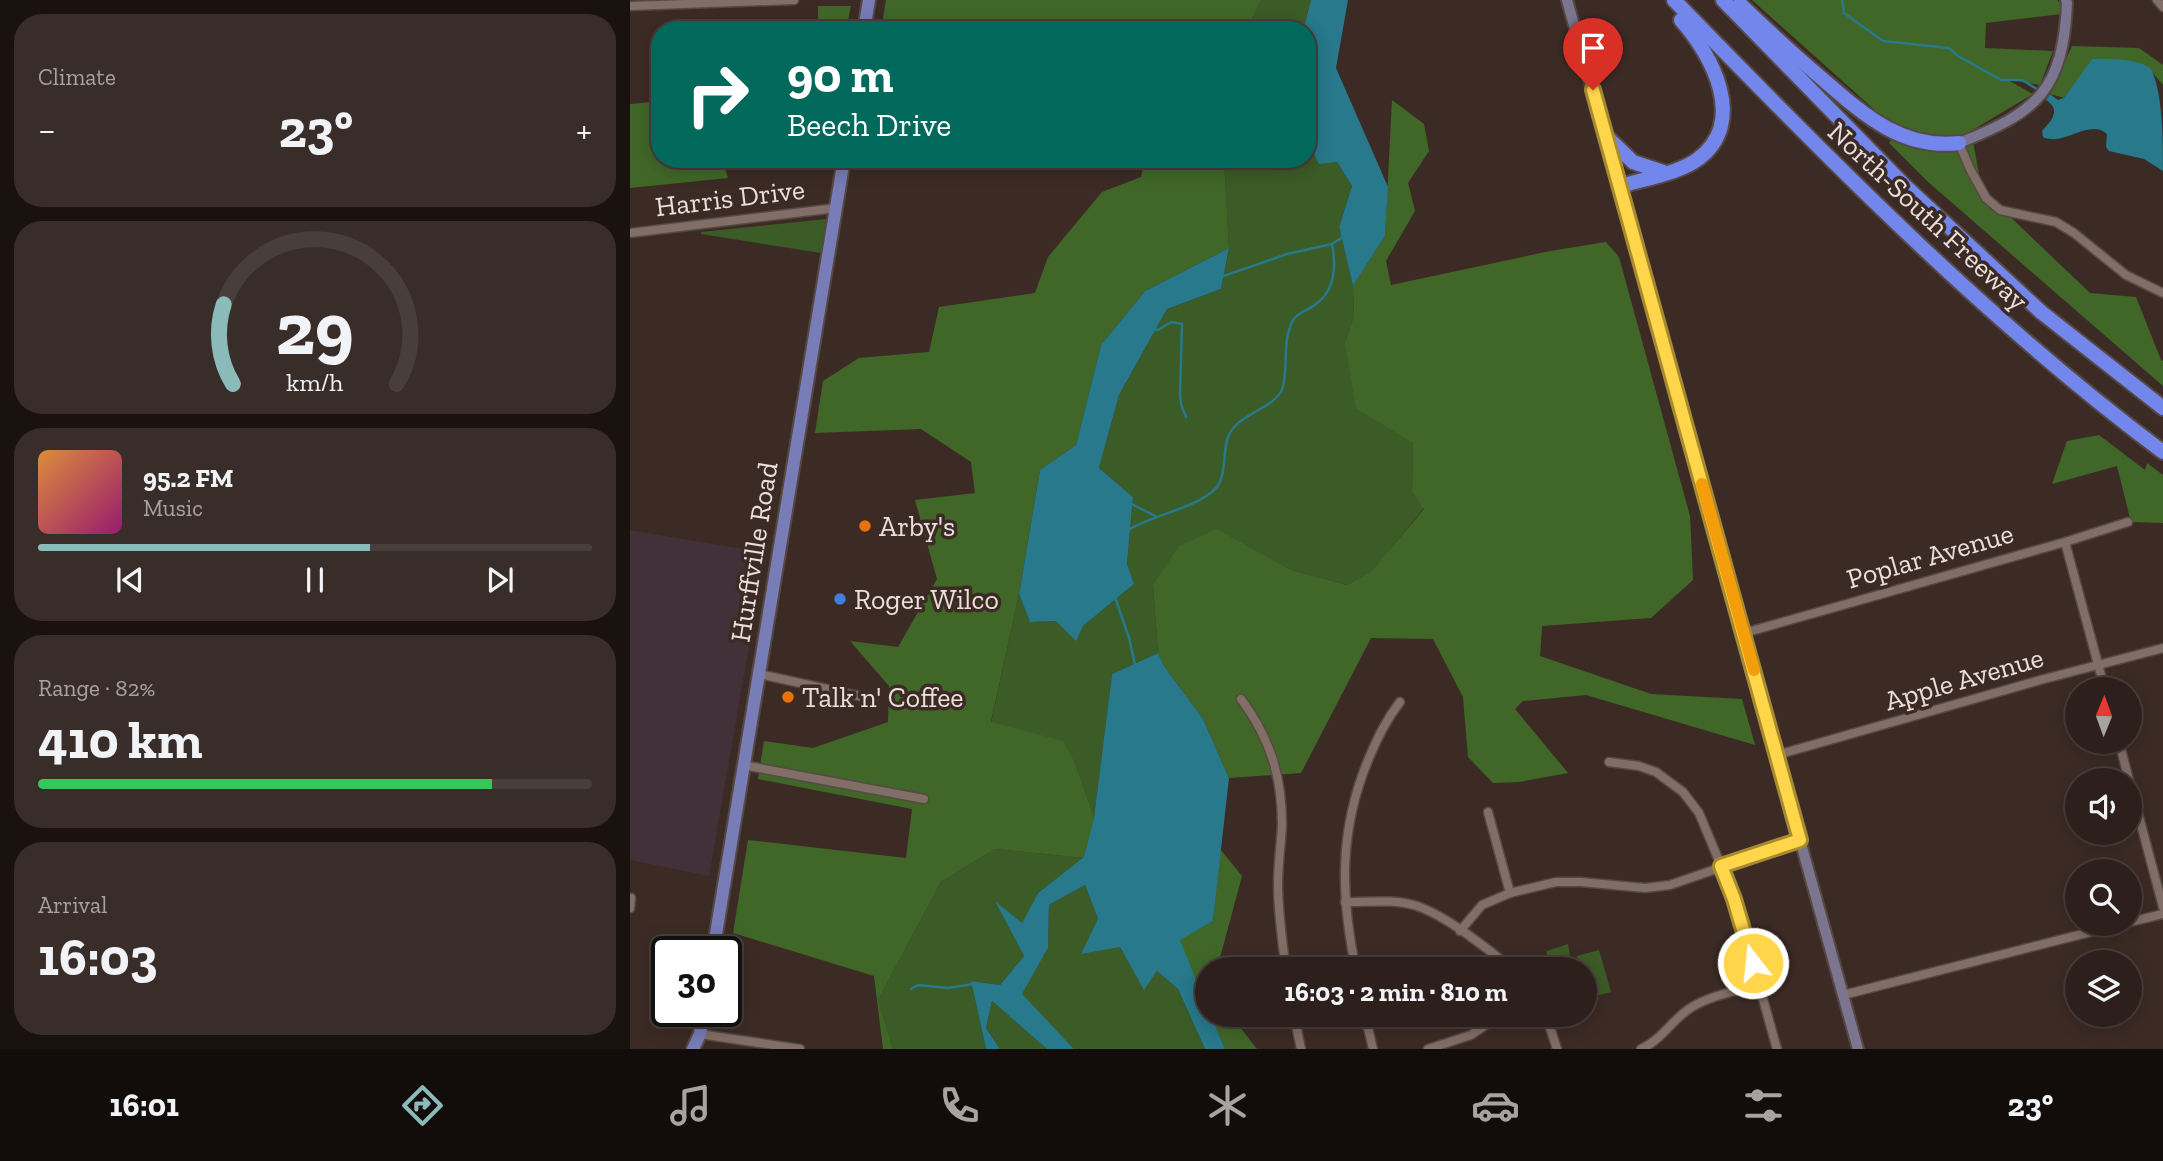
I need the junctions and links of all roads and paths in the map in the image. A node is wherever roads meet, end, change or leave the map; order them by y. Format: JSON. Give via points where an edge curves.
{"nodes":[{"id":1,"x":794,"y":0,"type":"edge"},
{"id":2,"x":869,"y":0,"type":"edge"},
{"id":3,"x":1567,"y":0,"type":"edge"},
{"id":4,"x":1672,"y":0,"type":"edge"},
{"id":5,"x":1723,"y":0,"type":"edge"},
{"id":6,"x":1735,"y":0,"type":"edge"},
{"id":7,"x":2157,"y":0,"type":"edge"},
{"id":8,"x":2069,"y":1,"type":"edge"},
{"id":9,"x":630,"y":6,"type":"edge"},
{"id":10,"x":2163,"y":7,"type":"edge"},
{"id":11,"x":866,"y":21,"type":"edge"},
{"id":12,"x":1606,"y":136,"type":"junction"},
{"id":13,"x":1959,"y":142,"type":"junction"},
{"id":14,"x":843,"y":168,"type":"edge"},
{"id":15,"x":1664,"y":173,"type":"junction"},
{"id":16,"x":1621,"y":186,"type":"junction"},
{"id":17,"x":836,"y":208,"type":"junction"},
{"id":18,"x":630,"y":233,"type":"edge"},
{"id":19,"x":2163,"y":293,"type":"edge"},
{"id":20,"x":2163,"y":408,"type":"edge"},
{"id":21,"x":2163,"y":452,"type":"edge"},
{"id":22,"x":2128,"y":522,"type":"dead end"},
{"id":23,"x":2065,"y":542,"type":"junction"},
{"id":24,"x":1744,"y":633,"type":"junction"},
{"id":25,"x":2163,"y":649,"type":"edge"},
{"id":26,"x":2098,"y":665,"type":"junction"},
{"id":27,"x":759,"y":674,"type":"junction"},
{"id":28,"x":2101,"y":677,"type":"edge"},
{"id":29,"x":873,"y":699,"type":"dead end"},
{"id":30,"x":1241,"y":699,"type":"dead end"},
{"id":31,"x":1400,"y":702,"type":"dead end"},
{"id":32,"x":1777,"y":755,"type":"junction"},
{"id":33,"x":1609,"y":762,"type":"dead end"},
{"id":34,"x":743,"y":765,"type":"junction"},
{"id":35,"x":924,"y":799,"type":"dead end"},
{"id":36,"x":1488,"y":812,"type":"dead end"},
{"id":37,"x":2142,"y":830,"type":"edge"},
{"id":38,"x":1800,"y":840,"type":"junction"},
{"id":39,"x":1721,"y":866,"type":"junction"},
{"id":40,"x":1510,"y":893,"type":"junction"},
{"id":41,"x":631,"y":898,"type":"edge"},
{"id":42,"x":1345,"y":902,"type":"junction"},
{"id":43,"x":2163,"y":907,"type":"edge"},
{"id":44,"x":630,"y":908,"type":"edge"},
{"id":45,"x":2163,"y":914,"type":"edge"},
{"id":46,"x":2142,"y":919,"type":"edge"},
{"id":47,"x":1460,"y":931,"type":"junction"},
{"id":48,"x":716,"y":936,"type":"edge"},
{"id":49,"x":2075,"y":936,"type":"edge"},
{"id":50,"x":1285,"y":957,"type":"edge"},
{"id":51,"x":1354,"y":957,"type":"edge"},
{"id":52,"x":1495,"y":957,"type":"edge"},
{"id":53,"x":1759,"y":984,"type":"junction"},
{"id":54,"x":1843,"y":995,"type":"junction"},
{"id":55,"x":701,"y":1027,"type":"edge"},
{"id":56,"x":1296,"y":1027,"type":"edge"},
{"id":57,"x":1368,"y":1027,"type":"edge"},
{"id":58,"x":1483,"y":1027,"type":"edge"},
{"id":59,"x":1550,"y":1027,"type":"edge"},
{"id":60,"x":700,"y":1034,"type":"junction"},
{"id":61,"x":693,"y":1049,"type":"edge"},
{"id":62,"x":703,"y":1049,"type":"edge"},
{"id":63,"x":800,"y":1049,"type":"edge"},
{"id":64,"x":1301,"y":1049,"type":"edge"},
{"id":65,"x":1373,"y":1049,"type":"edge"},
{"id":66,"x":1428,"y":1049,"type":"edge"},
{"id":67,"x":1557,"y":1049,"type":"edge"},
{"id":68,"x":1641,"y":1049,"type":"edge"},
{"id":69,"x":1777,"y":1049,"type":"edge"},
{"id":70,"x":1858,"y":1049,"type":"edge"}],
"edges":[{"from":1,"to":9,"type":"street"},
{"from":2,"to":11,"type":"main road"},
{"from":3,"to":12,"type":"main road"},
{"from":4,"to":15,"type":"highway","via":[[1711,61],[1720,86],[1722,113],[1717,135],[1705,154]]},
{"from":4,"to":21,"type":"highway","name":"North-South Freeway","via":[[1858,188],[2016,333]]},
{"from":5,"to":20,"type":"highway","name":"North-South Freeway","via":[[1905,186],[2041,312]]},
{"from":6,"to":13,"type":"highway","via":[[1876,123],[1925,143]]},
{"from":7,"to":10,"type":"street"},
{"from":8,"to":13,"type":"main road","via":[[2064,49],[2039,98],[1995,128]]},
{"from":12,"to":15,"type":"highway","via":[[1633,162]]},
{"from":12,"to":16,"type":"main road"},
{"from":13,"to":19,"type":"street","via":[[1986,198],[2000,211],[2056,222],[2126,275]]},
{"from":14,"to":17,"type":"main road","name":"Hurffville Road"},
{"from":15,"to":16,"type":"highway"},
{"from":16,"to":24,"type":"main road"},
{"from":17,"to":18,"type":"street","name":"Harris Drive"},
{"from":17,"to":27,"type":"main road","name":"Hurffville Road"},
{"from":22,"to":23,"type":"street","name":"Poplar Avenue"},
{"from":23,"to":24,"type":"street","name":"Poplar Avenue"},
{"from":23,"to":26,"type":"street"},
{"from":24,"to":32,"type":"main road"},
{"from":25,"to":26,"type":"street","name":"Apple Avenue"},
{"from":26,"to":28,"type":"street"},
{"from":26,"to":32,"type":"street","name":"Apple Avenue"},
{"from":27,"to":29,"type":"street"},
{"from":27,"to":34,"type":"main road","name":"Hurffville Road"},
{"from":30,"to":50,"type":"street","via":[[1272,750],[1278,785],[1282,823],[1278,883]]},
{"from":31,"to":42,"type":"street","via":[[1385,720],[1351,806],[1344,857]]},
{"from":32,"to":38,"type":"main road"},
{"from":33,"to":39,"type":"street","via":[[1656,772],[1683,792],[1699,813]]},
{"from":34,"to":35,"type":"street"},
{"from":34,"to":48,"type":"main road","name":"Hurffville Road"},
{"from":36,"to":40,"type":"street"},
{"from":37,"to":43,"type":"street"},
{"from":38,"to":39,"type":"street"},
{"from":38,"to":54,"type":"main road"},
{"from":39,"to":40,"type":"street","via":[[1670,885],[1645,888],[1556,882]]},
{"from":39,"to":53,"type":"street"},
{"from":40,"to":47,"type":"street","via":[[1482,905]]},
{"from":41,"to":44,"type":"street"},
{"from":42,"to":47,"type":"street","via":[[1417,906]]},
{"from":42,"to":51,"type":"street"},
{"from":45,"to":46,"type":"street"},
{"from":47,"to":52,"type":"street"},
{"from":49,"to":54,"type":"street"},
{"from":53,"to":68,"type":"street","via":[[1690,1008]]},
{"from":53,"to":69,"type":"street"},
{"from":54,"to":70,"type":"main road"},
{"from":55,"to":60,"type":"main road"},
{"from":56,"to":64,"type":"street"},
{"from":57,"to":65,"type":"street"},
{"from":58,"to":66,"type":"street"},
{"from":59,"to":67,"type":"street"},
{"from":60,"to":61,"type":"main road"},
{"from":60,"to":62,"type":"main road"},
{"from":60,"to":63,"type":"street"}]}
